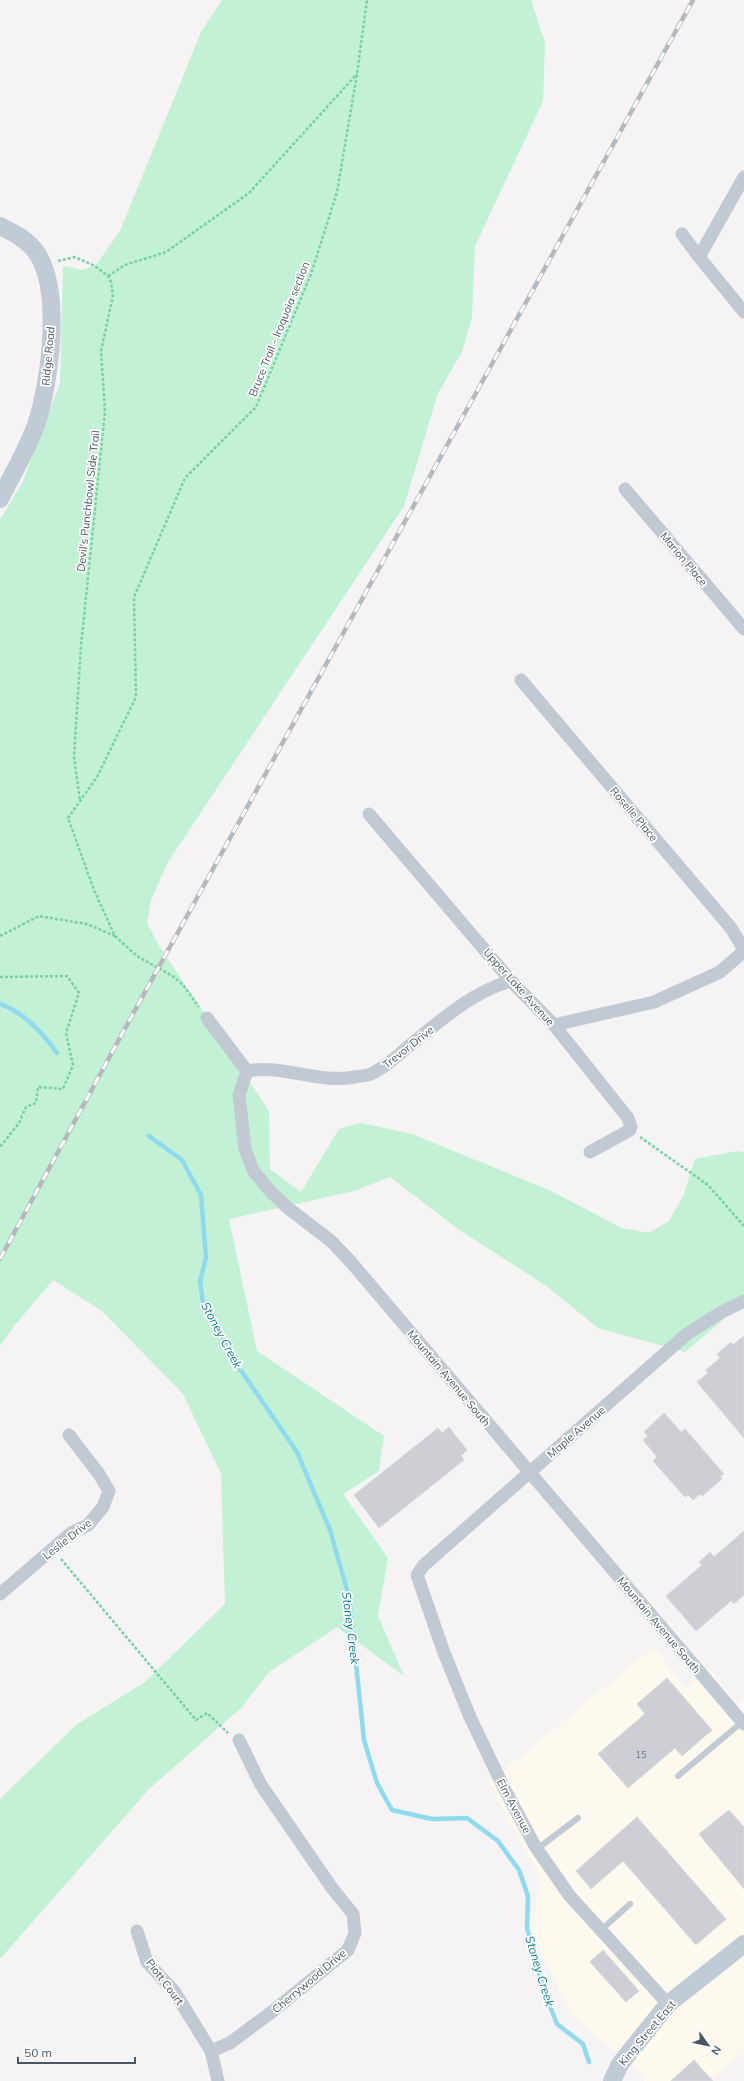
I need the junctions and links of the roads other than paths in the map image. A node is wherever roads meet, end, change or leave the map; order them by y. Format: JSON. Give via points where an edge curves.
{"nodes":[{"id":1,"x":744,"y":177,"type":"edge"},
{"id":2,"x":0,"y":226,"type":"edge"},
{"id":3,"x":682,"y":234,"type":"dead end"},
{"id":4,"x":699,"y":257,"type":"junction"},
{"id":5,"x":744,"y":312,"type":"edge"},
{"id":6,"x":625,"y":489,"type":"dead end"},
{"id":7,"x":0,"y":499,"type":"edge"},
{"id":8,"x":744,"y":629,"type":"edge"},
{"id":9,"x":521,"y":680,"type":"dead end"},
{"id":10,"x":369,"y":814,"type":"dead end"},
{"id":11,"x":744,"y":950,"type":"edge"},
{"id":12,"x":511,"y":981,"type":"junction"},
{"id":13,"x":207,"y":1018,"type":"road end"},
{"id":14,"x":554,"y":1025,"type":"junction"},
{"id":15,"x":247,"y":1071,"type":"junction"},
{"id":16,"x":590,"y":1152,"type":"dead end"},
{"id":17,"x":744,"y":1302,"type":"edge"},
{"id":18,"x":69,"y":1435,"type":"dead end"},
{"id":19,"x":530,"y":1473,"type":"junction"},
{"id":20,"x":418,"y":1575,"type":"joint"},
{"id":21,"x":0,"y":1594,"type":"edge"},
{"id":22,"x":743,"y":1723,"type":"edge"},
{"id":23,"x":240,"y":1740,"type":"road end"},
{"id":24,"x":678,"y":1776,"type":"dead end"},
{"id":25,"x":578,"y":1818,"type":"dead end"},
{"id":26,"x":537,"y":1850,"type":"junction"},
{"id":27,"x":630,"y":1904,"type":"dead end"},
{"id":28,"x":601,"y":1930,"type":"junction"},
{"id":29,"x":137,"y":1931,"type":"dead end"},
{"id":30,"x":744,"y":1944,"type":"edge"},
{"id":31,"x":668,"y":2004,"type":"junction"},
{"id":32,"x":211,"y":2051,"type":"junction"},
{"id":33,"x":218,"y":2081,"type":"edge"},
{"id":34,"x":612,"y":2081,"type":"edge"}],
"edges":[{"from":1,"to":4,"type":"street"},
{"from":2,"to":7,"type":"main road","name":"Ridge Road","via":[[23,238],[42,264],[48,285],[51,323],[48,372],[42,405],[35,427]]},
{"from":3,"to":4,"type":"street"},
{"from":4,"to":5,"type":"street"},
{"from":6,"to":8,"type":"street","name":"Marion Place"},
{"from":9,"to":11,"type":"street","name":"Roselle Place","via":[[731,928]]},
{"from":10,"to":12,"type":"street","name":"Upper Lake Avenue"},
{"from":11,"to":14,"type":"street","via":[[720,972],[654,1002]]},
{"from":12,"to":14,"type":"street","name":"Upper Lake Avenue"},
{"from":12,"to":15,"type":"street","name":"Trevor Drive","via":[[493,986],[467,1001],[372,1074],[339,1080],[263,1068]]},
{"from":13,"to":15,"type":"street"},
{"from":14,"to":16,"type":"street","name":"Upper Lake Avenue","via":[[628,1118],[631,1126],[630,1130]]},
{"from":15,"to":19,"type":"street","name":"Mountain Avenue South","via":[[239,1095],[246,1149],[254,1170],[269,1190],[288,1208],[331,1241],[350,1260]]},
{"from":17,"to":19,"type":"street","name":"Maple Avenue","via":[[720,1313],[687,1334]]},
{"from":18,"to":21,"type":"street","name":"Leslie Drive","via":[[109,1491],[103,1507],[88,1525],[71,1533]]},
{"from":19,"to":20,"type":"street","name":"Maple Avenue","via":[[422,1566]]},
{"from":19,"to":22,"type":"street","name":"Mountain Avenue South"},
{"from":20,"to":26,"type":"street","name":"Elm Avenue","via":[[443,1650],[470,1717]]},
{"from":22,"to":24,"type":"lane"},
{"from":23,"to":32,"type":"street","name":"Cherrywood Drive","via":[[261,1785],[323,1876],[353,1914],[356,1933],[348,1950],[230,2043]]},
{"from":25,"to":26,"type":"lane"},
{"from":26,"to":28,"type":"street","name":"Elm Avenue","via":[[569,1896]]},
{"from":27,"to":28,"type":"lane"},
{"from":28,"to":31,"type":"street","name":"Elm Avenue"},
{"from":29,"to":32,"type":"street","name":"Piott Court","via":[[147,1962],[174,1991]]},
{"from":30,"to":31,"type":"main road","name":"King Street East"},
{"from":31,"to":34,"type":"main road","name":"King Street East","via":[[620,2064]]},
{"from":32,"to":33,"type":"street"}]}
